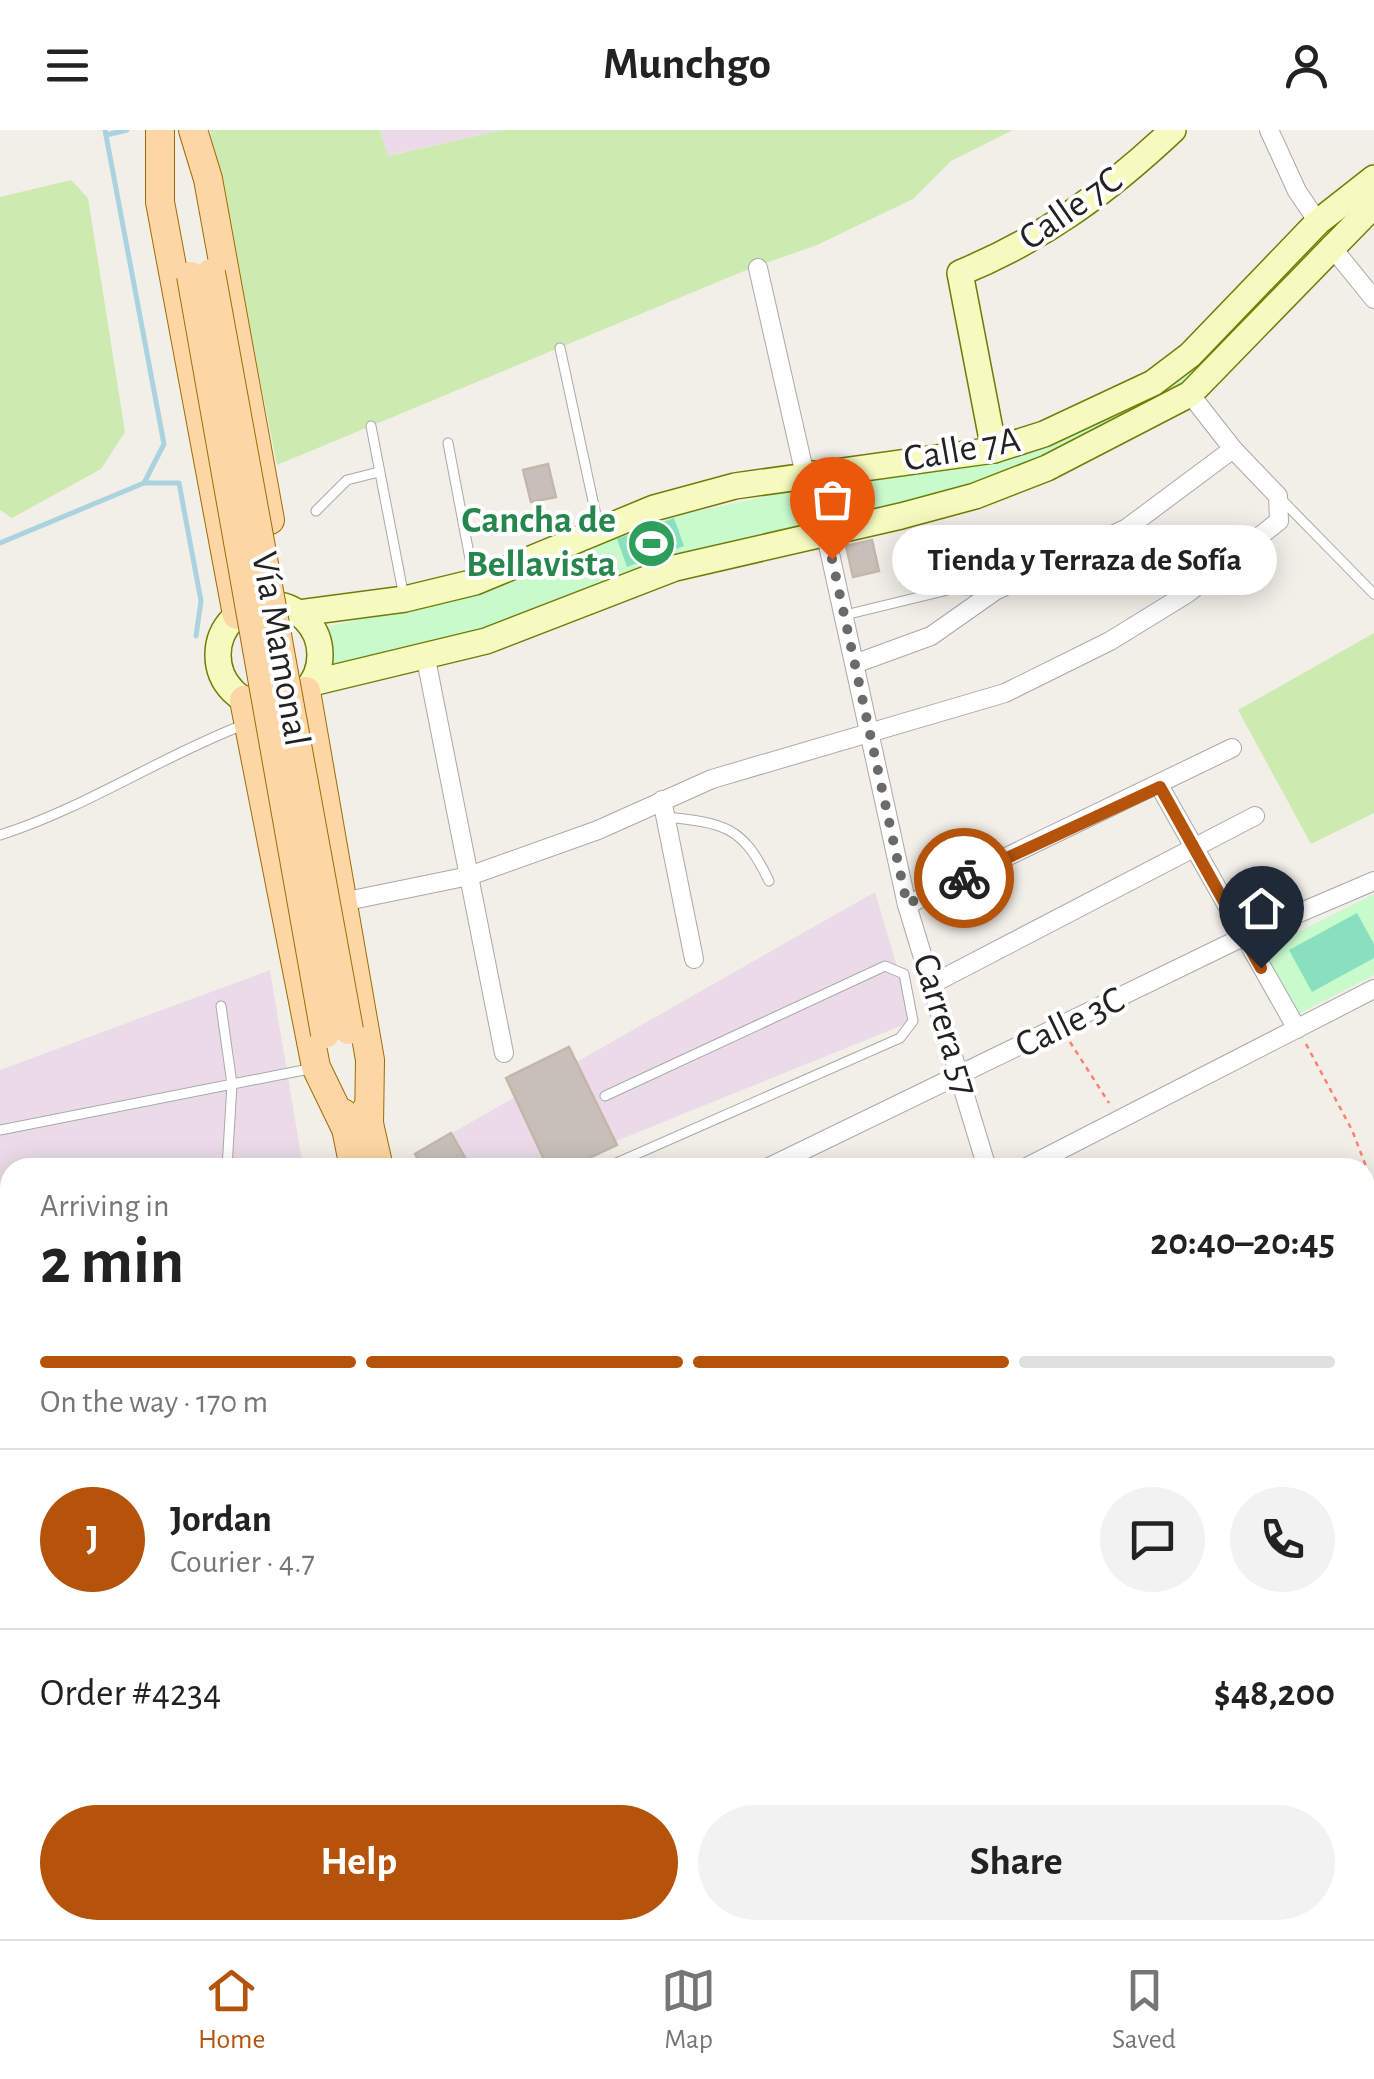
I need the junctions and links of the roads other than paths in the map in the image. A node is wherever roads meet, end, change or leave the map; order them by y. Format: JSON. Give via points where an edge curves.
{"nodes":[{"id":1,"x":163,"y":130,"type":"edge"},
{"id":2,"x":190,"y":130,"type":"edge"},
{"id":3,"x":1172,"y":130,"type":"edge"},
{"id":4,"x":1268,"y":130,"type":"edge"},
{"id":5,"x":1374,"y":178,"type":"edge"},
{"id":6,"x":1374,"y":205,"type":"edge"},
{"id":7,"x":1324,"y":234,"type":"junction"},
{"id":8,"x":758,"y":268,"type":"dead end"},
{"id":9,"x":201,"y":274,"type":"junction"},
{"id":10,"x":1374,"y":299,"type":"edge"},
{"id":11,"x":560,"y":348,"type":"dead end"},
{"id":12,"x":1190,"y":394,"type":"junction"},
{"id":13,"x":372,"y":426,"type":"dead end"},
{"id":14,"x":448,"y":444,"type":"dead end"},
{"id":15,"x":1233,"y":449,"type":"junction"},
{"id":16,"x":994,"y":450,"type":"junction"},
{"id":17,"x":379,"y":472,"type":"junction"},
{"id":18,"x":809,"y":474,"type":"junction"},
{"id":19,"x":1278,"y":496,"type":"junction"},
{"id":20,"x":316,"y":510,"type":"dead end"},
{"id":21,"x":599,"y":531,"type":"junction"},
{"id":22,"x":825,"y":531,"type":"junction"},
{"id":23,"x":475,"y":582,"type":"junction"},
{"id":24,"x":995,"y":591,"type":"junction"},
{"id":25,"x":1374,"y":594,"type":"edge"},
{"id":26,"x":405,"y":599,"type":"junction"},
{"id":27,"x":292,"y":609,"type":"junction"},
{"id":28,"x":237,"y":615,"type":"junction"},
{"id":29,"x":845,"y":616,"type":"junction"},
{"id":30,"x":426,"y":659,"type":"junction"},
{"id":31,"x":857,"y":663,"type":"junction"},
{"id":32,"x":309,"y":687,"type":"junction"},
{"id":33,"x":247,"y":711,"type":"junction"},
{"id":34,"x":872,"y":734,"type":"junction"},
{"id":35,"x":1232,"y":748,"type":"dead end"},
{"id":36,"x":1160,"y":787,"type":"junction"},
{"id":37,"x":664,"y":808,"type":"junction"},
{"id":38,"x":1254,"y":816,"type":"dead end"},
{"id":39,"x":0,"y":835,"type":"edge"},
{"id":40,"x":1198,"y":849,"type":"junction"},
{"id":41,"x":469,"y":876,"type":"junction"},
{"id":42,"x":769,"y":881,"type":"dead end"},
{"id":43,"x":1374,"y":881,"type":"edge"},
{"id":44,"x":342,"y":902,"type":"junction"},
{"id":45,"x":907,"y":904,"type":"junction"},
{"id":46,"x":1243,"y":937,"type":"junction"},
{"id":47,"x":694,"y":959,"type":"dead end"},
{"id":48,"x":934,"y":983,"type":"junction"},
{"id":49,"x":1374,"y":990,"type":"edge"},
{"id":50,"x":221,"y":1006,"type":"dead end"},
{"id":51,"x":1297,"y":1029,"type":"junction"},
{"id":52,"x":504,"y":1053,"type":"dead end"},
{"id":53,"x":316,"y":1068,"type":"junction"},
{"id":54,"x":960,"y":1076,"type":"junction"},
{"id":55,"x":232,"y":1084,"type":"junction"},
{"id":56,"x":605,"y":1096,"type":"dead end"},
{"id":57,"x":358,"y":1127,"type":"junction"},
{"id":58,"x":0,"y":1130,"type":"edge"},
{"id":59,"x":228,"y":1158,"type":"edge"},
{"id":60,"x":355,"y":1158,"type":"edge"},
{"id":61,"x":374,"y":1158,"type":"edge"},
{"id":62,"x":628,"y":1158,"type":"edge"},
{"id":63,"x":788,"y":1158,"type":"edge"},
{"id":64,"x":985,"y":1158,"type":"edge"},
{"id":65,"x":1044,"y":1158,"type":"edge"}],
"edges":[{"from":1,"to":9,"type":"main road","name":"Vía Mamonal"},
{"from":1,"to":28,"type":"main road","via":[[160,202]]},
{"from":2,"to":9,"type":"main road","name":"Vía Mamonal"},
{"from":2,"to":27,"type":"main road","via":[[208,179]]},
{"from":3,"to":16,"type":"street","name":"Calle 7C","via":[[1063,222],[960,273]]},
{"from":4,"to":7,"type":"street"},
{"from":5,"to":7,"type":"street","name":"Calle 7A"},
{"from":6,"to":7,"type":"street","name":"Calle 7A"},
{"from":7,"to":10,"type":"street"},
{"from":7,"to":12,"type":"street","name":"Calle 7A"},
{"from":7,"to":16,"type":"street","name":"Calle 7A","via":[[1154,382],[1086,417]]},
{"from":8,"to":18,"type":"street"},
{"from":9,"to":57,"type":"main road","name":"Vía Mamonal","bridge":true},
{"from":11,"to":21,"type":"lane"},
{"from":12,"to":15,"type":"street"},
{"from":12,"to":22,"type":"street","name":"Calle 7A","via":[[1048,468],[975,496]]},
{"from":13,"to":17,"type":"lane"},
{"from":14,"to":23,"type":"lane"},
{"from":15,"to":19,"type":"street"},
{"from":15,"to":24,"type":"street","via":[[1127,528]]},
{"from":16,"to":18,"type":"street","name":"Calle 7A"},
{"from":17,"to":20,"type":"lane","via":[[348,480]]},
{"from":17,"to":26,"type":"lane"},
{"from":18,"to":21,"type":"street","name":"Calle 7A","via":[[735,486]]},
{"from":18,"to":22,"type":"street"},
{"from":19,"to":25,"type":"lane"},
{"from":19,"to":34,"type":"street","via":[[1279,521],[1188,594],[1110,641],[1005,693]]},
{"from":21,"to":23,"type":"street","name":"Calle 7A"},
{"from":22,"to":29,"type":"street","name":"Carrera 57"},
{"from":22,"to":30,"type":"street","name":"Calle 7A","via":[[675,568],[542,622]]},
{"from":23,"to":26,"type":"street","name":"Calle 7A"},
{"from":24,"to":29,"type":"lane","via":[[952,589]]},
{"from":24,"to":31,"type":"street","via":[[931,636]]},
{"from":26,"to":27,"type":"street","name":"Calle 7A"},
{"from":27,"to":28,"type":"street","via":[[251,607]]},
{"from":27,"to":32,"type":"street","via":[[318,638],[321,653]]},
{"from":28,"to":33,"type":"street","via":[[218,653],[224,680]]},
{"from":29,"to":31,"type":"street","name":"Carrera 57"},
{"from":30,"to":32,"type":"street","name":"Calle 7A"},
{"from":30,"to":41,"type":"street"},
{"from":31,"to":34,"type":"street","name":"Carrera 57"},
{"from":32,"to":33,"type":"street"},
{"from":32,"to":44,"type":"main road"},
{"from":33,"to":39,"type":"lane","via":[[36,824]]},
{"from":33,"to":53,"type":"main road"},
{"from":34,"to":37,"type":"street","via":[[760,763]]},
{"from":34,"to":45,"type":"street","name":"Carrera 57"},
{"from":35,"to":36,"type":"street"},
{"from":36,"to":40,"type":"street"},
{"from":36,"to":45,"type":"street"},
{"from":37,"to":41,"type":"street"},
{"from":37,"to":42,"type":"lane","via":[[752,845]]},
{"from":37,"to":47,"type":"street"},
{"from":38,"to":40,"type":"street"},
{"from":40,"to":46,"type":"street"},
{"from":40,"to":48,"type":"street"},
{"from":41,"to":44,"type":"street"},
{"from":41,"to":52,"type":"street"},
{"from":43,"to":46,"type":"street","name":"Calle 3C"},
{"from":44,"to":57,"type":"main road","via":[[370,1060]]},
{"from":45,"to":48,"type":"street","name":"Carrera 57"},
{"from":46,"to":51,"type":"street"},
{"from":46,"to":54,"type":"street","name":"Calle 3C"},
{"from":48,"to":54,"type":"street","name":"Carrera 57"},
{"from":49,"to":51,"type":"street"},
{"from":50,"to":55,"type":"lane"},
{"from":51,"to":65,"type":"street"},
{"from":53,"to":55,"type":"lane"},
{"from":53,"to":57,"type":"main road"},
{"from":54,"to":63,"type":"street","name":"Calle 3C"},
{"from":54,"to":64,"type":"street","name":"Carrera 57"},
{"from":55,"to":58,"type":"lane"},
{"from":55,"to":59,"type":"lane"},
{"from":56,"to":62,"type":"lane","via":[[885,966],[904,974],[914,1021],[900,1038]]},
{"from":57,"to":60,"type":"main road","name":"Vía Mamonal"},
{"from":57,"to":61,"type":"main road","name":"Vía Mamonal"}]}
